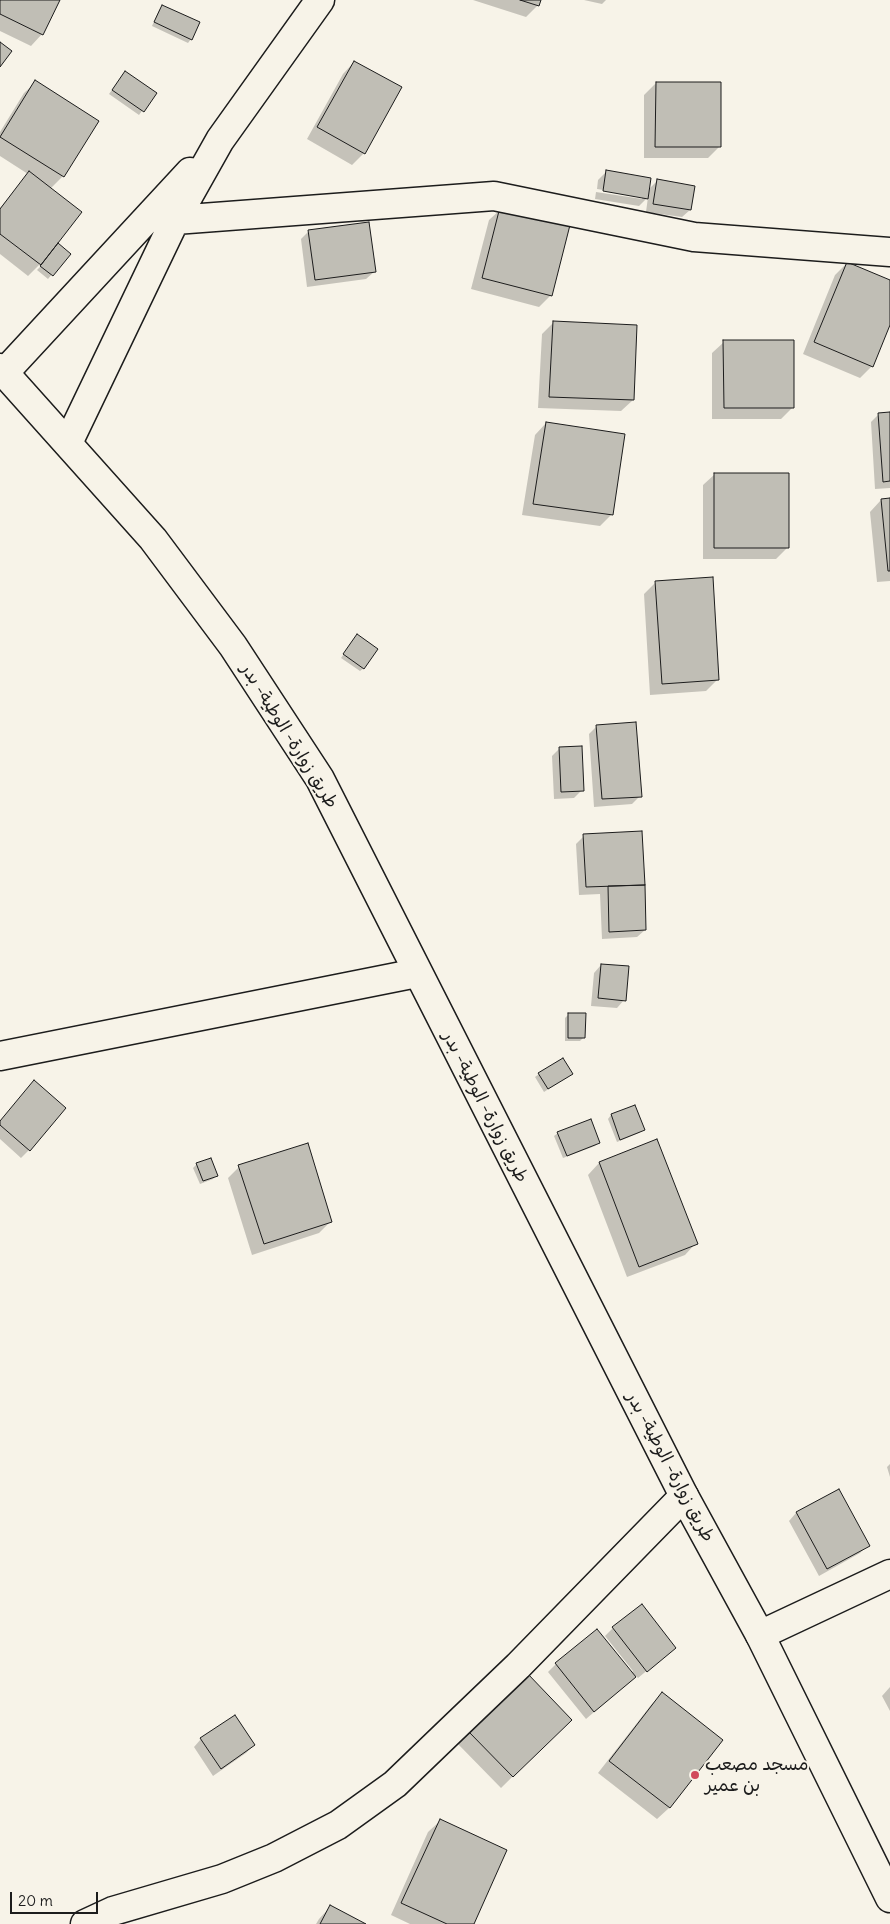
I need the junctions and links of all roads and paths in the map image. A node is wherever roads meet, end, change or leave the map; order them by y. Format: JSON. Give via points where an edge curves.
{"nodes":[{"id":1,"x":320,"y":0,"type":"edge"},
{"id":2,"x":220,"y":140,"type":"junction"},
{"id":3,"x":175,"y":220,"type":"junction"},
{"id":4,"x":890,"y":252,"type":"edge"},
{"id":5,"x":2,"y":371,"type":"edge"},
{"id":6,"x":68,"y":443,"type":"junction"},
{"id":7,"x":417,"y":972,"type":"junction"},
{"id":8,"x":0,"y":1056,"type":"edge"},
{"id":9,"x":684,"y":1496,"type":"junction"},
{"id":10,"x":890,"y":1574,"type":"edge"},
{"id":11,"x":760,"y":1636,"type":"junction"},
{"id":12,"x":890,"y":1898,"type":"edge"},
{"id":13,"x":84,"y":1924,"type":"edge"}],
"edges":[{"from":1,"to":2,"type":"main road"},
{"from":2,"to":3,"type":"main road"},
{"from":2,"to":5,"type":"main road"},
{"from":3,"to":4,"type":"main road","via":[[494,196],[694,237]]},
{"from":3,"to":6,"type":"main road"},
{"from":5,"to":6,"type":"main road","name":"طريق زوارة- الوطية- بدر"},
{"from":6,"to":7,"type":"main road","name":"طريق زوارة- الوطية- بدر","via":[[153,539],[233,646],[320,779]]},
{"from":7,"to":8,"type":"main road"},
{"from":7,"to":9,"type":"main road","name":"طريق زوارة- الوطية- بدر"},
{"from":9,"to":11,"type":"main road","name":"طريق زوارة- الوطية- بدر"},
{"from":9,"to":13,"type":"main road","via":[[518,1666],[395,1784],[338,1825],[274,1858],[222,1879],[113,1911]]},
{"from":10,"to":11,"type":"main road"},
{"from":11,"to":12,"type":"main road","name":"طريق زوارة- الوطية- بدر"}]}
